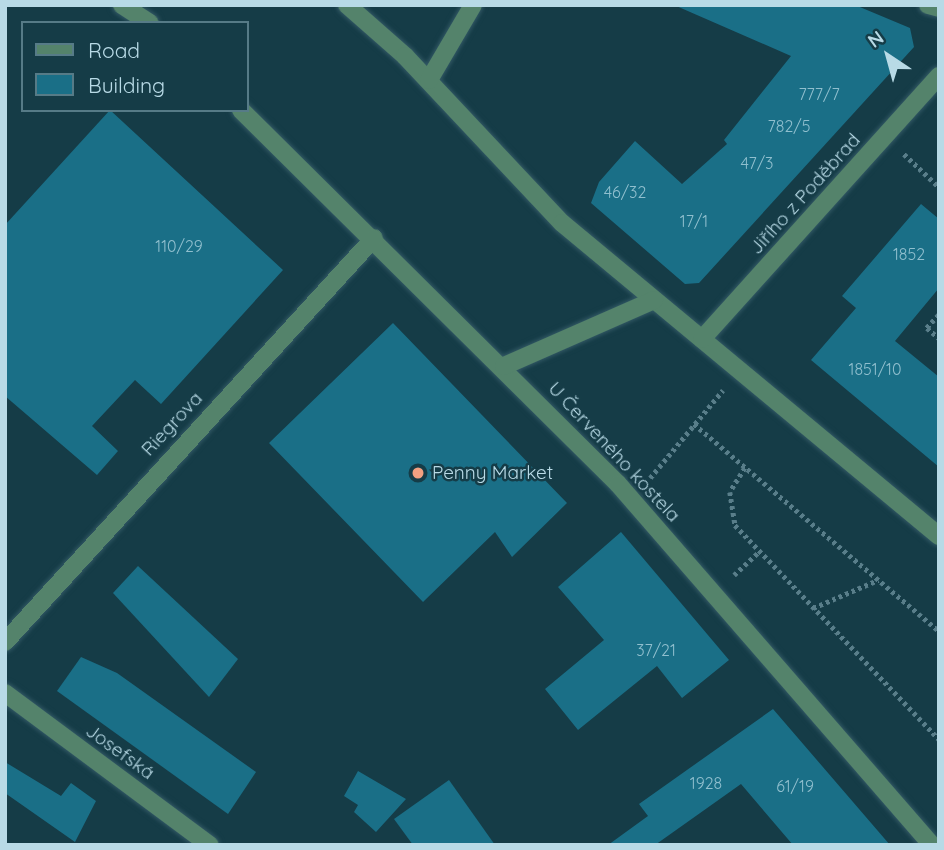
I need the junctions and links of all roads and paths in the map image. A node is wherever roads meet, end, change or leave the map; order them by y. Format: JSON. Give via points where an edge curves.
{"nodes":[{"id":1,"x":121,"y":5,"type":"edge"},
{"id":2,"x":347,"y":5,"type":"edge"},
{"id":3,"x":473,"y":5,"type":"edge"},
{"id":4,"x":928,"y":5,"type":"edge"},
{"id":5,"x":939,"y":8,"type":"edge"},
{"id":6,"x":147,"y":21,"type":"edge"},
{"id":7,"x":939,"y":76,"type":"edge"},
{"id":8,"x":429,"y":80,"type":"junction"},
{"id":9,"x":243,"y":112,"type":"edge"},
{"id":10,"x":886,"y":136,"type":"junction"},
{"id":11,"x":939,"y":187,"type":"edge"},
{"id":12,"x":374,"y":238,"type":"junction"},
{"id":13,"x":654,"y":300,"type":"junction"},
{"id":14,"x":939,"y":315,"type":"edge"},
{"id":15,"x":939,"y":338,"type":"edge"},
{"id":16,"x":702,"y":339,"type":"junction"},
{"id":17,"x":503,"y":366,"type":"junction"},
{"id":18,"x":740,"y":370,"type":"junction"},
{"id":19,"x":694,"y":424,"type":"junction"},
{"id":20,"x":745,"y":468,"type":"junction"},
{"id":21,"x":632,"y":500,"type":"junction"},
{"id":22,"x":939,"y":536,"type":"edge"},
{"id":23,"x":759,"y":552,"type":"junction"},
{"id":24,"x":878,"y":580,"type":"junction"},
{"id":25,"x":713,"y":593,"type":"junction"},
{"id":26,"x":813,"y":608,"type":"junction"},
{"id":27,"x":939,"y":631,"type":"edge"},
{"id":28,"x":5,"y":642,"type":"edge"},
{"id":29,"x":5,"y":694,"type":"edge"},
{"id":30,"x":938,"y":737,"type":"edge"},
{"id":31,"x":210,"y":845,"type":"edge"},
{"id":32,"x":932,"y":845,"type":"edge"}],
"edges":[{"from":1,"to":6,"type":"street"},
{"from":2,"to":8,"type":"street"},
{"from":3,"to":8,"type":"street"},
{"from":4,"to":5,"type":"street"},
{"from":7,"to":10,"type":"street","name":"Jiřího z Poděbrad"},
{"from":8,"to":13,"type":"street","via":[[531,193]]},
{"from":9,"to":12,"type":"street","name":"U Červeného kostela"},
{"from":10,"to":11,"type":"path"},
{"from":10,"to":16,"type":"street","name":"Jiřího z Poděbrad"},
{"from":12,"to":17,"type":"street","name":"U Červeného kostela"},
{"from":12,"to":28,"type":"street","name":"Riegrova"},
{"from":13,"to":16,"type":"street"},
{"from":13,"to":17,"type":"street"},
{"from":14,"to":15,"type":"path","via":[[927,328]]},
{"from":16,"to":18,"type":"street"},
{"from":17,"to":21,"type":"street","name":"U Červeného kostela"},
{"from":18,"to":19,"type":"path"},
{"from":18,"to":22,"type":"street"},
{"from":19,"to":20,"type":"path"},
{"from":19,"to":21,"type":"path"},
{"from":20,"to":23,"type":"path","via":[[730,492],[735,525]]},
{"from":20,"to":24,"type":"path"},
{"from":21,"to":25,"type":"street","name":"U Červeného kostela"},
{"from":23,"to":25,"type":"path"},
{"from":23,"to":26,"type":"path"},
{"from":24,"to":26,"type":"path"},
{"from":24,"to":27,"type":"path"},
{"from":25,"to":32,"type":"street","name":"U Červeného kostela"},
{"from":26,"to":30,"type":"path"},
{"from":29,"to":31,"type":"street","name":"Josefská"}]}
